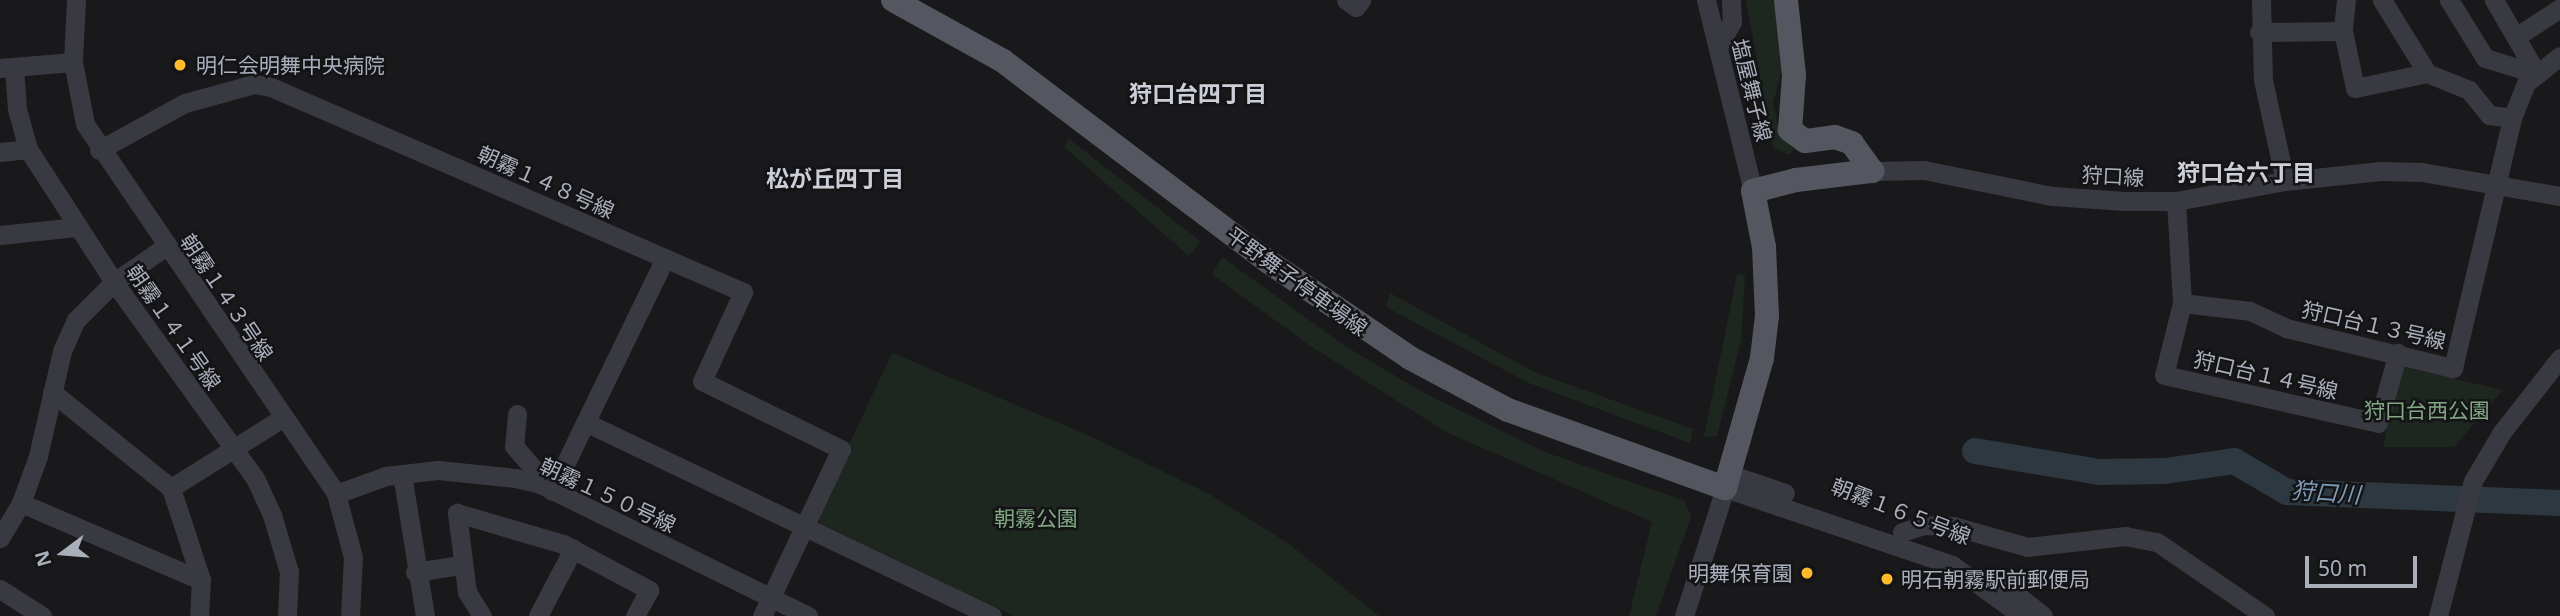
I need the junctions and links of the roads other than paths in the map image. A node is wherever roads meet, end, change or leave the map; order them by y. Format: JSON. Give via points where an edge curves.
{"nodes":[{"id":1,"x":76,"y":0,"type":"edge"},
{"id":2,"x":893,"y":0,"type":"edge"},
{"id":3,"x":920,"y":0,"type":"edge"},
{"id":4,"x":1346,"y":0,"type":"edge"},
{"id":5,"x":1361,"y":0,"type":"edge"},
{"id":6,"x":1706,"y":0,"type":"edge"},
{"id":7,"x":1731,"y":0,"type":"edge"},
{"id":8,"x":1786,"y":0,"type":"edge"},
{"id":9,"x":2261,"y":0,"type":"edge"},
{"id":10,"x":2346,"y":0,"type":"edge"},
{"id":11,"x":2382,"y":0,"type":"edge"},
{"id":12,"x":2449,"y":0,"type":"edge"},
{"id":13,"x":2494,"y":0,"type":"edge"},
{"id":14,"x":2560,"y":8,"type":"edge"},
{"id":15,"x":2343,"y":31,"type":"junction"},
{"id":16,"x":2259,"y":32,"type":"junction"},
{"id":17,"x":2516,"y":37,"type":"junction"},
{"id":18,"x":1718,"y":47,"type":"junction"},
{"id":19,"x":2560,"y":56,"type":"edge"},
{"id":20,"x":73,"y":62,"type":"junction"},
{"id":21,"x":7,"y":67,"type":"edge"},
{"id":22,"x":2427,"y":73,"type":"junction"},
{"id":23,"x":2537,"y":74,"type":"junction"},
{"id":24,"x":2512,"y":118,"type":"junction"},
{"id":25,"x":28,"y":149,"type":"junction"},
{"id":26,"x":99,"y":150,"type":"junction"},
{"id":27,"x":0,"y":152,"type":"edge"},
{"id":28,"x":1872,"y":171,"type":"junction"},
{"id":29,"x":2285,"y":181,"type":"junction"},
{"id":30,"x":2498,"y":183,"type":"junction"},
{"id":31,"x":1753,"y":191,"type":"junction"},
{"id":32,"x":2560,"y":196,"type":"edge"},
{"id":33,"x":2176,"y":201,"type":"junction"},
{"id":34,"x":76,"y":227,"type":"junction"},
{"id":35,"x":0,"y":235,"type":"edge"},
{"id":36,"x":165,"y":247,"type":"junction"},
{"id":37,"x":665,"y":258,"type":"junction"},
{"id":38,"x":114,"y":282,"type":"junction"},
{"id":39,"x":2182,"y":303,"type":"junction"},
{"id":40,"x":2398,"y":353,"type":"junction"},
{"id":41,"x":2560,"y":358,"type":"edge"},
{"id":42,"x":52,"y":392,"type":"junction"},
{"id":43,"x":517,"y":414,"type":"dead end"},
{"id":44,"x":282,"y":418,"type":"junction"},
{"id":45,"x":585,"y":422,"type":"junction"},
{"id":46,"x":233,"y":449,"type":"junction"},
{"id":47,"x":402,"y":474,"type":"junction"},
{"id":48,"x":1727,"y":481,"type":"junction"},
{"id":49,"x":171,"y":488,"type":"junction"},
{"id":50,"x":546,"y":488,"type":"junction"},
{"id":51,"x":335,"y":494,"type":"junction"},
{"id":52,"x":21,"y":503,"type":"junction"},
{"id":53,"x":803,"y":523,"type":"junction"},
{"id":54,"x":1902,"y":532,"type":"junction"},
{"id":55,"x":0,"y":538,"type":"edge"},
{"id":56,"x":573,"y":549,"type":"junction"},
{"id":57,"x":461,"y":565,"type":"junction"},
{"id":58,"x":415,"y":572,"type":"junction"},
{"id":59,"x":201,"y":580,"type":"junction"},
{"id":60,"x":0,"y":589,"type":"edge"},
{"id":61,"x":766,"y":607,"type":"edge"},
{"id":62,"x":42,"y":616,"type":"edge"},
{"id":63,"x":199,"y":616,"type":"edge"},
{"id":64,"x":287,"y":616,"type":"edge"},
{"id":65,"x":351,"y":616,"type":"edge"},
{"id":66,"x":425,"y":616,"type":"edge"},
{"id":67,"x":482,"y":616,"type":"edge"},
{"id":68,"x":538,"y":616,"type":"edge"},
{"id":69,"x":635,"y":616,"type":"edge"},
{"id":70,"x":808,"y":616,"type":"edge"},
{"id":71,"x":992,"y":616,"type":"edge"},
{"id":72,"x":1684,"y":616,"type":"edge"},
{"id":73,"x":2022,"y":616,"type":"edge"},
{"id":74,"x":2043,"y":616,"type":"edge"},
{"id":75,"x":2266,"y":616,"type":"edge"},
{"id":76,"x":2438,"y":616,"type":"edge"}],
"edges":[{"from":1,"to":20,"type":"street","name":"朝霧１４３号線"},
{"from":2,"to":48,"type":"main road","name":"平野舞子停車場線","via":[[1003,61],[1269,262],[1410,358],[1508,410]]},
{"from":3,"to":48,"type":"main road","name":"平野舞子停車場線","via":[[1006,53],[1332,295],[1424,355],[1511,402]]},
{"from":4,"to":5,"type":"street","via":[[1356,8]]},
{"from":6,"to":18,"type":"street","name":"塩屋舞子線"},
{"from":7,"to":18,"type":"street","via":[[1732,22]]},
{"from":8,"to":28,"type":"main road","via":[[1794,75],[1790,130],[1804,141],[1835,137],[1852,143]]},
{"from":9,"to":16,"type":"street"},
{"from":10,"to":15,"type":"street"},
{"from":11,"to":22,"type":"street"},
{"from":12,"to":23,"type":"street","via":[[2485,58]]},
{"from":13,"to":17,"type":"street"},
{"from":14,"to":17,"type":"street"},
{"from":15,"to":16,"type":"street"},
{"from":15,"to":22,"type":"street","via":[[2355,88]]},
{"from":16,"to":29,"type":"street","via":[[2263,79]]},
{"from":17,"to":23,"type":"street"},
{"from":18,"to":31,"type":"street","name":"塩屋舞子線"},
{"from":19,"to":23,"type":"street"},
{"from":20,"to":21,"type":"street"},
{"from":20,"to":26,"type":"street","name":"朝霧１４３号線","via":[[85,124]]},
{"from":21,"to":25,"type":"street","name":"朝霧１４１号線"},
{"from":22,"to":24,"type":"street","via":[[2469,90],[2489,115]]},
{"from":23,"to":24,"type":"street","via":[[2526,83]]},
{"from":24,"to":30,"type":"street"},
{"from":25,"to":27,"type":"street"},
{"from":25,"to":34,"type":"street","name":"朝霧１４１号線"},
{"from":26,"to":36,"type":"street","name":"朝霧１４３号線"},
{"from":26,"to":37,"type":"street","name":"朝霧１４８号線","via":[[185,103],[254,85],[271,86]]},
{"from":28,"to":31,"type":"main road","via":[[1796,180]]},
{"from":28,"to":33,"type":"street","name":"狩口線","via":[[1924,170],[2052,196]]},
{"from":29,"to":30,"type":"street","name":"狩口線","via":[[2380,171]]},
{"from":29,"to":33,"type":"street","name":"狩口線"},
{"from":30,"to":32,"type":"street","name":"狩口線"},
{"from":30,"to":40,"type":"street","name":"狩口台１３号線","via":[[2454,368]]},
{"from":31,"to":48,"type":"main road","via":[[1764,247],[1767,316],[1762,358]]},
{"from":33,"to":39,"type":"street","name":"狩口台１４号線"},
{"from":34,"to":35,"type":"street"},
{"from":34,"to":38,"type":"street","name":"朝霧１４１号線"},
{"from":36,"to":38,"type":"street"},
{"from":36,"to":44,"type":"street","name":"朝霧１４３号線"},
{"from":37,"to":45,"type":"street"},
{"from":37,"to":53,"type":"street","name":"朝霧１４８号線","via":[[743,292],[702,380],[841,449]]},
{"from":38,"to":42,"type":"street","via":[[76,320]]},
{"from":38,"to":46,"type":"street","name":"朝霧１４１号線"},
{"from":39,"to":40,"type":"street","name":"狩口台１３号線","via":[[2250,311],[2286,328]]},
{"from":39,"to":40,"type":"street","name":"狩口台１４号線","via":[[2164,375],[2284,404],[2378,423]]},
{"from":41,"to":76,"type":"street","via":[[2502,432],[2473,481]]},
{"from":42,"to":49,"type":"street"},
{"from":42,"to":52,"type":"street","via":[[38,456]]},
{"from":43,"to":50,"type":"street","via":[[514,446]]},
{"from":44,"to":46,"type":"street"},
{"from":44,"to":51,"type":"street","name":"朝霧１４３号線"},
{"from":45,"to":50,"type":"street"},
{"from":45,"to":53,"type":"street"},
{"from":46,"to":49,"type":"street"},
{"from":46,"to":64,"type":"street","name":"朝霧１４１号線","via":[[255,478],[272,514],[289,572]]},
{"from":47,"to":50,"type":"street","name":"朝霧１５０号線","via":[[490,472]]},
{"from":47,"to":51,"type":"street","name":"朝霧１５０号線"},
{"from":47,"to":58,"type":"street"},
{"from":48,"to":54,"type":"street","name":"朝霧１６５号線"},
{"from":48,"to":72,"type":"street"},
{"from":48,"to":73,"type":"street","name":"朝霧１６５号線","via":[[1952,565]]},
{"from":49,"to":59,"type":"street"},
{"from":50,"to":61,"type":"street","name":"朝霧１５０号線"},
{"from":51,"to":65,"type":"street","name":"朝霧１４３号線","via":[[353,557]]},
{"from":52,"to":55,"type":"street"},
{"from":52,"to":59,"type":"street"},
{"from":53,"to":61,"type":"street"},
{"from":53,"to":71,"type":"street"},
{"from":54,"to":74,"type":"street","name":"朝霧１６５号線","via":[[1959,555]]},
{"from":54,"to":75,"type":"street","via":[[1924,525],[1954,526],[2027,547],[2125,536],[2157,542]]},
{"from":56,"to":57,"type":"street","via":[[457,513]]},
{"from":56,"to":68,"type":"street"},
{"from":56,"to":69,"type":"street","via":[[649,590]]},
{"from":57,"to":58,"type":"street"},
{"from":57,"to":67,"type":"street","via":[[467,592]]},
{"from":58,"to":66,"type":"street"},
{"from":59,"to":63,"type":"street"},
{"from":60,"to":62,"type":"street"},
{"from":61,"to":70,"type":"street","name":"朝霧１５０号線"}]}
